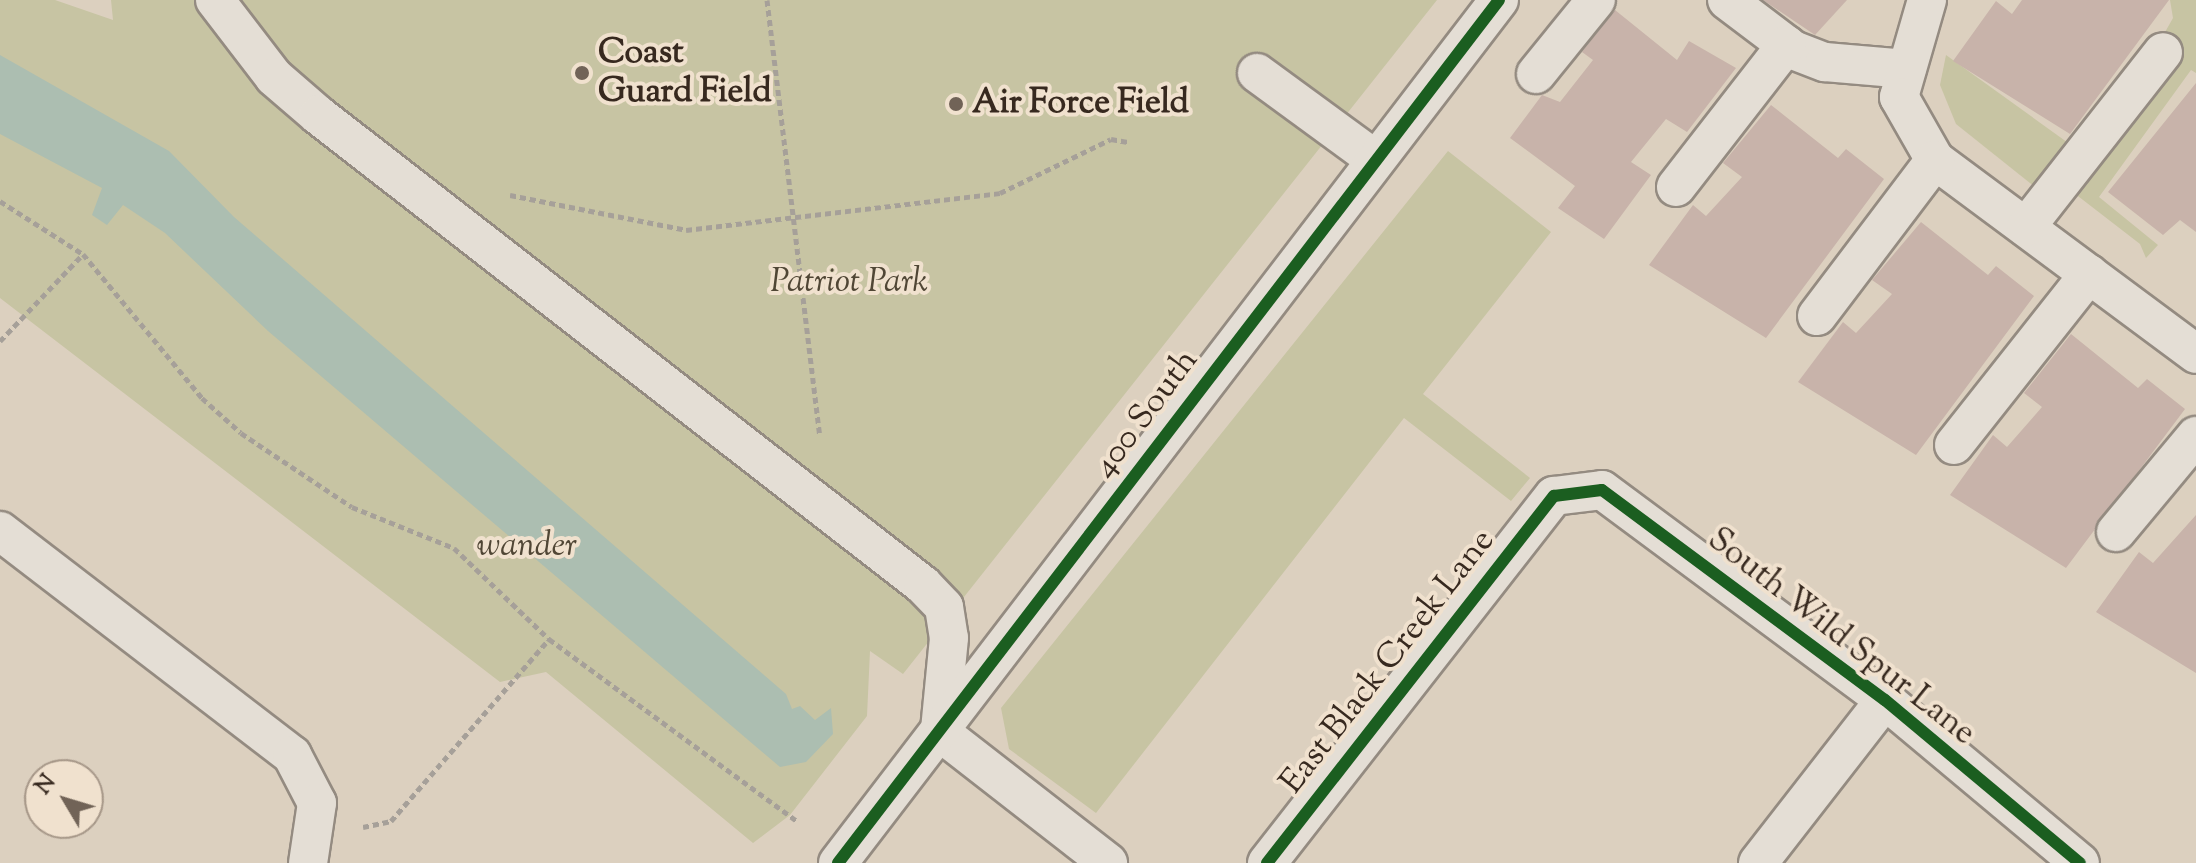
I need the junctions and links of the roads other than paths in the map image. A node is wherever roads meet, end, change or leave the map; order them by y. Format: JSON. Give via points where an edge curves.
{"nodes":[{"id":1,"x":215,"y":0,"type":"edge"},
{"id":2,"x":1499,"y":0,"type":"edge"},
{"id":3,"x":1596,"y":0,"type":"edge"},
{"id":4,"x":1727,"y":0,"type":"edge"},
{"id":5,"x":1927,"y":0,"type":"edge"},
{"id":6,"x":1786,"y":45,"type":"junction"},
{"id":7,"x":2163,"y":52,"type":"dead end"},
{"id":8,"x":1257,"y":73,"type":"dead end"},
{"id":9,"x":1536,"y":74,"type":"dead end"},
{"id":10,"x":1903,"y":83,"type":"junction"},
{"id":11,"x":1376,"y":160,"type":"junction"},
{"id":12,"x":1935,"y":160,"type":"junction"},
{"id":13,"x":1676,"y":187,"type":"dead end"},
{"id":14,"x":2026,"y":227,"type":"junction"},
{"id":15,"x":2089,"y":274,"type":"junction"},
{"id":16,"x":1817,"y":316,"type":"dead end"},
{"id":17,"x":2196,"y":354,"type":"edge"},
{"id":18,"x":2196,"y":436,"type":"edge"},
{"id":19,"x":1954,"y":445,"type":"dead end"},
{"id":20,"x":1554,"y":496,"type":"joint"},
{"id":21,"x":0,"y":531,"type":"edge"},
{"id":22,"x":2116,"y":532,"type":"dead end"},
{"id":23,"x":1885,"y":700,"type":"junction"},
{"id":24,"x":940,"y":732,"type":"junction"},
{"id":25,"x":1093,"y":859,"type":"edge"},
{"id":26,"x":308,"y":863,"type":"edge"},
{"id":27,"x":838,"y":863,"type":"edge"},
{"id":28,"x":1267,"y":863,"type":"edge"},
{"id":29,"x":1758,"y":863,"type":"edge"},
{"id":30,"x":2080,"y":863,"type":"edge"}],
"edges":[{"from":1,"to":24,"type":"street","via":[[274,77],[318,115],[886,555],[944,607],[949,638]]},
{"from":2,"to":11,"type":"street","name":"400 South"},
{"from":3,"to":9,"type":"street"},
{"from":4,"to":6,"type":"street"},
{"from":5,"to":10,"type":"street"},
{"from":6,"to":10,"type":"street","via":[[1825,62]]},
{"from":6,"to":13,"type":"street"},
{"from":7,"to":14,"type":"street"},
{"from":8,"to":11,"type":"street"},
{"from":10,"to":12,"type":"street"},
{"from":11,"to":24,"type":"street","name":"400 South"},
{"from":12,"to":14,"type":"street"},
{"from":12,"to":16,"type":"street"},
{"from":14,"to":15,"type":"street"},
{"from":15,"to":17,"type":"street"},
{"from":15,"to":19,"type":"street"},
{"from":18,"to":22,"type":"street"},
{"from":20,"to":23,"type":"street","name":"South Wild Spur Lane","via":[[1602,490]]},
{"from":20,"to":28,"type":"street","name":"East Black Creek Lane"},
{"from":21,"to":26,"type":"street","via":[[292,755],[317,803]]},
{"from":23,"to":29,"type":"street"},
{"from":23,"to":30,"type":"street","name":"South Wild Spur Lane"},
{"from":24,"to":25,"type":"street"},
{"from":24,"to":27,"type":"street","name":"400 South"}]}
